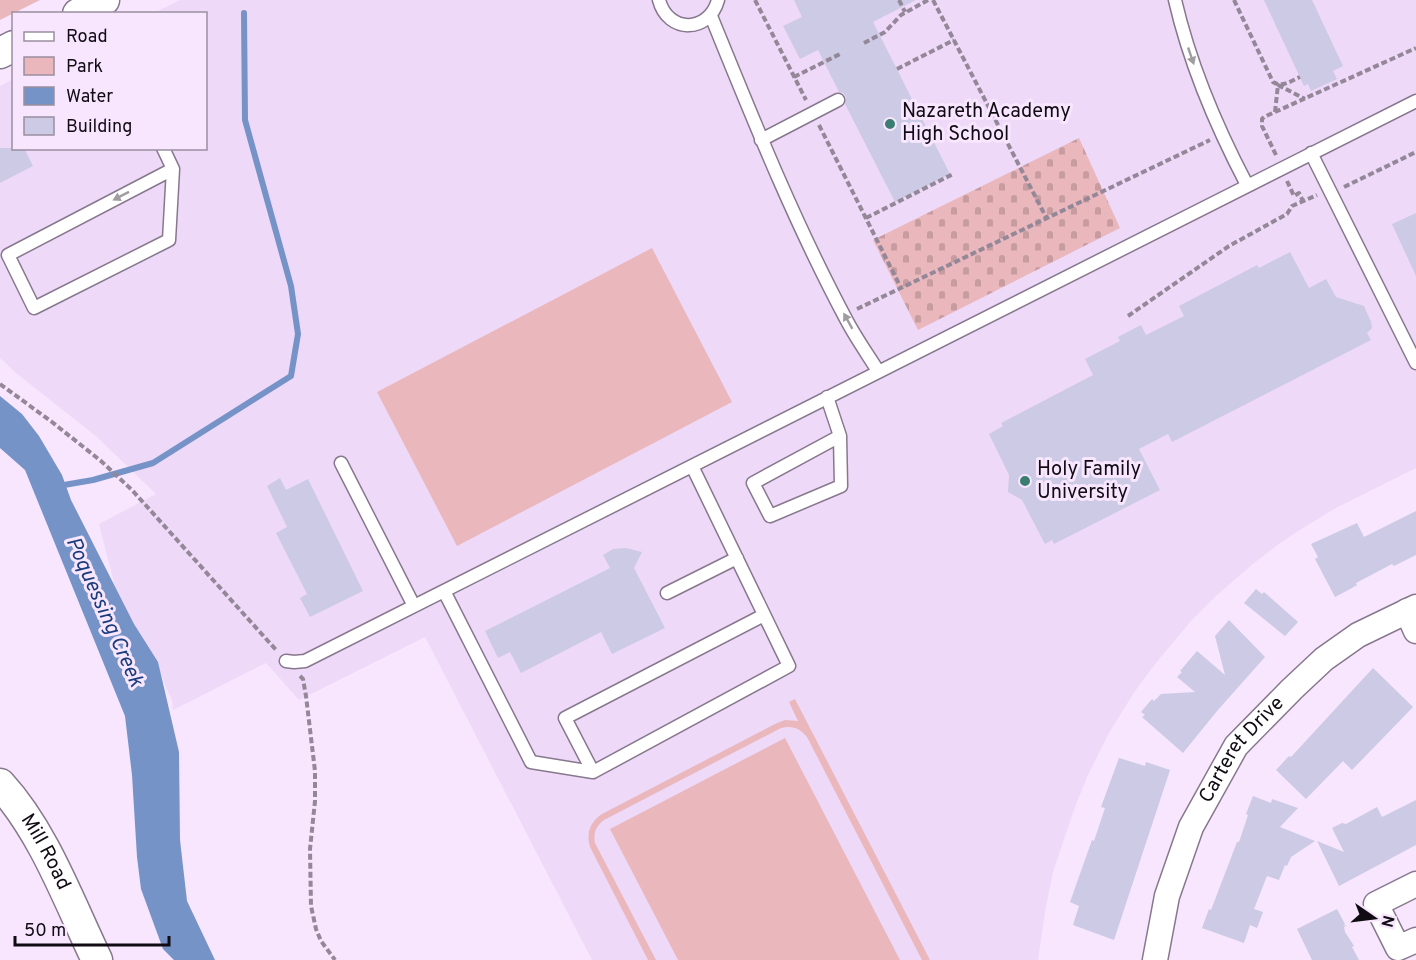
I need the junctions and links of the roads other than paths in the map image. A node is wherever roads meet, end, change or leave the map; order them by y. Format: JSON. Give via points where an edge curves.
{"nodes":[{"id":1,"x":659,"y":0,"type":"edge"},
{"id":2,"x":718,"y":0,"type":"edge"},
{"id":3,"x":1175,"y":0,"type":"edge"},
{"id":4,"x":711,"y":16,"type":"junction"},
{"id":5,"x":838,"y":100,"type":"dead end"},
{"id":6,"x":1416,"y":100,"type":"edge"},
{"id":7,"x":763,"y":146,"type":"junction"},
{"id":8,"x":164,"y":150,"type":"edge"},
{"id":9,"x":1311,"y":153,"type":"junction"},
{"id":10,"x":173,"y":169,"type":"junction"},
{"id":11,"x":1246,"y":185,"type":"junction"},
{"id":12,"x":1416,"y":363,"type":"edge"},
{"id":13,"x":878,"y":371,"type":"junction"},
{"id":14,"x":827,"y":397,"type":"junction"},
{"id":15,"x":840,"y":436,"type":"junction"},
{"id":16,"x":341,"y":464,"type":"dead end"},
{"id":17,"x":692,"y":466,"type":"junction"},
{"id":18,"x":737,"y":558,"type":"junction"},
{"id":19,"x":444,"y":591,"type":"junction"},
{"id":20,"x":667,"y":593,"type":"dead end"},
{"id":21,"x":414,"y":606,"type":"junction"},
{"id":22,"x":764,"y":615,"type":"junction"},
{"id":23,"x":1413,"y":616,"type":"edge"},
{"id":24,"x":286,"y":661,"type":"road end"},
{"id":25,"x":593,"y":772,"type":"junction"},
{"id":26,"x":0,"y":784,"type":"edge"},
{"id":27,"x":1416,"y":884,"type":"edge"},
{"id":28,"x":1416,"y":940,"type":"edge"},
{"id":29,"x":97,"y":960,"type":"edge"},
{"id":30,"x":1155,"y":960,"type":"edge"}],
"edges":[{"from":1,"to":4,"type":"lane","via":[[676,23],[694,25]]},
{"from":2,"to":4,"type":"lane"},
{"from":3,"to":11,"type":"lane","one_way":true,"via":[[1197,75]]},
{"from":4,"to":7,"type":"lane"},
{"from":5,"to":7,"type":"lane"},
{"from":6,"to":9,"type":"lane"},
{"from":13,"to":7,"type":"lane","one_way":true,"via":[[844,315]]},
{"from":8,"to":10,"type":"lane"},
{"from":9,"to":11,"type":"lane"},
{"from":9,"to":12,"type":"lane"},
{"from":10,"to":10,"type":"lane","one_way":true,"via":[[8,255],[34,308],[169,240]]},
{"from":11,"to":13,"type":"lane"},
{"from":13,"to":14,"type":"lane"},
{"from":14,"to":15,"type":"lane"},
{"from":14,"to":17,"type":"lane"},
{"from":15,"to":15,"type":"lane","via":[[753,483],[770,516],[841,486]]},
{"from":16,"to":21,"type":"lane"},
{"from":17,"to":18,"type":"lane"},
{"from":17,"to":19,"type":"lane"},
{"from":18,"to":20,"type":"lane"},
{"from":18,"to":22,"type":"lane"},
{"from":19,"to":21,"type":"lane"},
{"from":19,"to":25,"type":"lane","via":[[531,762]]},
{"from":21,"to":24,"type":"lane","via":[[305,661]]},
{"from":22,"to":25,"type":"lane","via":[[789,666]]},
{"from":22,"to":25,"type":"lane","via":[[565,718]]},
{"from":23,"to":30,"type":"street","name":"Carteret Drive","via":[[1358,635],[1292,689],[1236,746],[1191,826],[1167,896]]},
{"from":26,"to":29,"type":"street","name":"Mill Road","via":[[33,829]]},
{"from":27,"to":28,"type":"street","via":[[1376,904],[1398,948]]}]}
